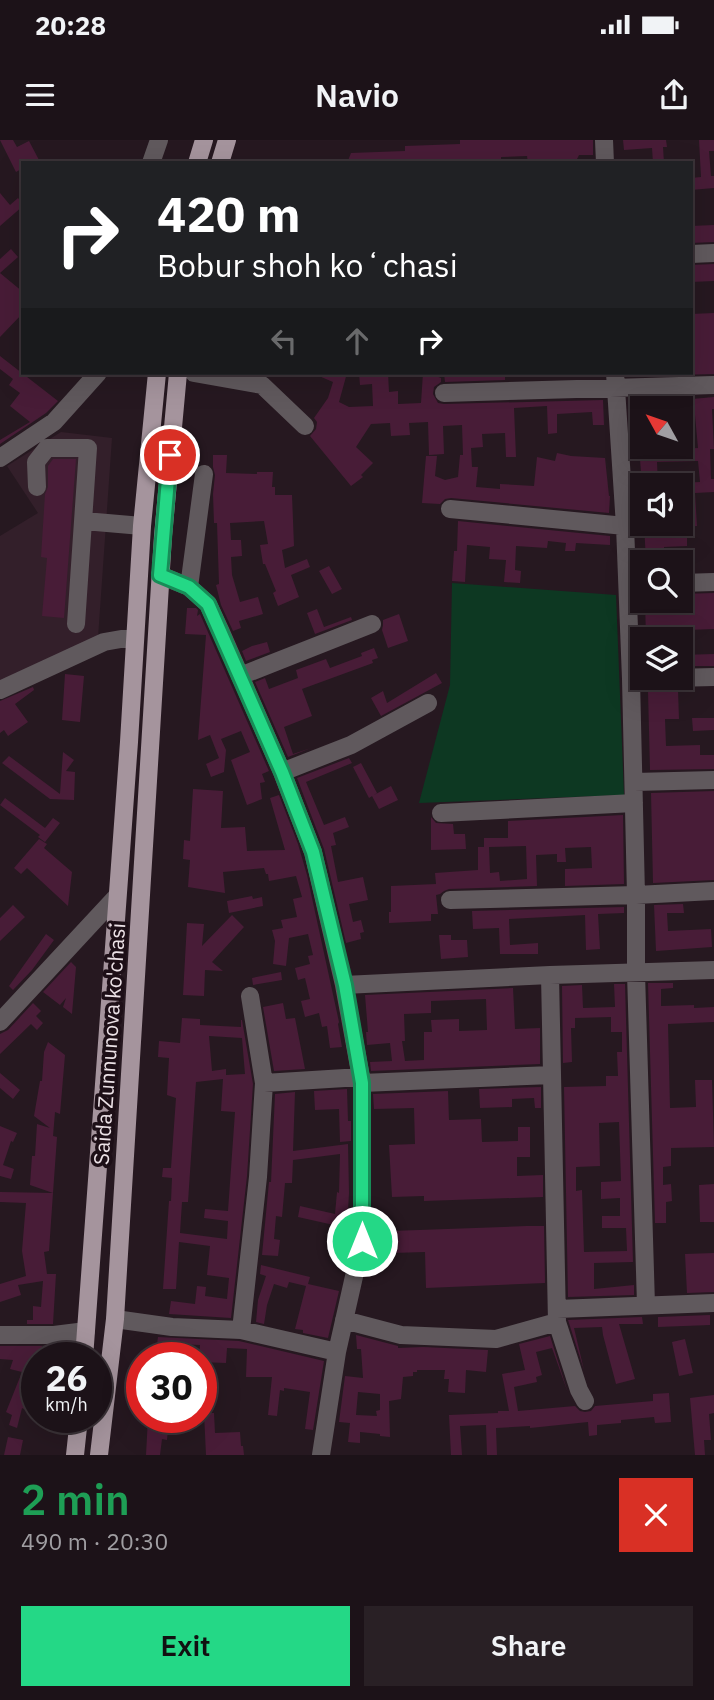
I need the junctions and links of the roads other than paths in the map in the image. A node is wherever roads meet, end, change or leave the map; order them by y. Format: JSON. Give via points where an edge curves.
{"nodes":[{"id":1,"x":159,"y":140,"type":"edge"},
{"id":2,"x":204,"y":140,"type":"edge"},
{"id":3,"x":227,"y":140,"type":"edge"},
{"id":4,"x":604,"y":140,"type":"edge"},
{"id":5,"x":152,"y":161,"type":"edge"},
{"id":6,"x":198,"y":161,"type":"edge"},
{"id":7,"x":221,"y":161,"type":"edge"},
{"id":8,"x":605,"y":161,"type":"edge"},
{"id":9,"x":714,"y":253,"type":"edge"},
{"id":10,"x":693,"y":254,"type":"edge"},
{"id":11,"x":96,"y":375,"type":"edge"},
{"id":12,"x":157,"y":375,"type":"edge"},
{"id":13,"x":178,"y":375,"type":"edge"},
{"id":14,"x":205,"y":375,"type":"edge"},
{"id":15,"x":615,"y":381,"type":"edge"},
{"id":16,"x":714,"y":385,"type":"edge"},
{"id":17,"x":444,"y":393,"type":"dead end"},
{"id":18,"x":305,"y":426,"type":"dead end"},
{"id":19,"x":0,"y":458,"type":"edge"},
{"id":20,"x":204,"y":474,"type":"dead end"},
{"id":21,"x":37,"y":487,"type":"dead end"},
{"id":22,"x":450,"y":509,"type":"dead end"},
{"id":23,"x":84,"y":521,"type":"junction"},
{"id":24,"x":142,"y":526,"type":"junction"},
{"id":25,"x":625,"y":526,"type":"junction"},
{"id":26,"x":630,"y":556,"type":"edge"},
{"id":27,"x":160,"y":575,"type":"junction"},
{"id":28,"x":714,"y":582,"type":"edge"},
{"id":29,"x":693,"y":583,"type":"edge"},
{"id":30,"x":189,"y":587,"type":"junction"},
{"id":31,"x":76,"y":624,"type":"dead end"},
{"id":32,"x":373,"y":624,"type":"dead end"},
{"id":33,"x":135,"y":639,"type":"junction"},
{"id":34,"x":240,"y":676,"type":"junction"},
{"id":35,"x":693,"y":677,"type":"edge"},
{"id":36,"x":714,"y":677,"type":"edge"},
{"id":37,"x":0,"y":690,"type":"edge"},
{"id":38,"x":631,"y":690,"type":"edge"},
{"id":39,"x":428,"y":703,"type":"dead end"},
{"id":40,"x":129,"y":742,"type":"junction"},
{"id":41,"x":151,"y":743,"type":"junction"},
{"id":42,"x":282,"y":772,"type":"junction"},
{"id":43,"x":714,"y":780,"type":"edge"},
{"id":44,"x":634,"y":782,"type":"junction"},
{"id":45,"x":634,"y":803,"type":"junction"},
{"id":46,"x":441,"y":813,"type":"dead end"},
{"id":47,"x":714,"y":891,"type":"edge"},
{"id":48,"x":636,"y":895,"type":"junction"},
{"id":49,"x":117,"y":896,"type":"junction"},
{"id":50,"x":450,"y":900,"type":"dead end"},
{"id":51,"x":714,"y":970,"type":"edge"},
{"id":52,"x":636,"y":973,"type":"junction"},
{"id":53,"x":550,"y":975,"type":"junction"},
{"id":54,"x":345,"y":985,"type":"junction"},
{"id":55,"x":250,"y":996,"type":"dead end"},
{"id":56,"x":0,"y":1022,"type":"edge"},
{"id":57,"x":552,"y":1076,"type":"junction"},
{"id":58,"x":362,"y":1080,"type":"junction"},
{"id":59,"x":264,"y":1083,"type":"junction"},
{"id":60,"x":714,"y":1303,"type":"edge"},
{"id":61,"x":646,"y":1305,"type":"junction"},
{"id":62,"x":557,"y":1316,"type":"junction"},
{"id":63,"x":115,"y":1319,"type":"junction"},
{"id":64,"x":344,"y":1320,"type":"junction"},
{"id":65,"x":241,"y":1330,"type":"junction"},
{"id":66,"x":86,"y":1331,"type":"junction"},
{"id":67,"x":0,"y":1335,"type":"edge"},
{"id":68,"x":85,"y":1342,"type":"edge"},
{"id":69,"x":337,"y":1352,"type":"junction"},
{"id":70,"x":585,"y":1401,"type":"dead end"},
{"id":71,"x":77,"y":1433,"type":"edge"},
{"id":72,"x":75,"y":1455,"type":"edge"},
{"id":73,"x":99,"y":1455,"type":"edge"},
{"id":74,"x":321,"y":1455,"type":"edge"}],
"edges":[{"from":1,"to":5,"type":"street"},
{"from":2,"to":6,"type":"main road"},
{"from":3,"to":7,"type":"main road"},
{"from":4,"to":8,"type":"street"},
{"from":9,"to":10,"type":"street"},
{"from":11,"to":19,"type":"street","via":[[54,422]]},
{"from":12,"to":24,"type":"main road","name":"Saida Zunnunova ko'chasi"},
{"from":13,"to":27,"type":"main road","name":"Saida Zunnunova ko'chasi"},
{"from":14,"to":18,"type":"street","via":[[262,385]]},
{"from":15,"to":16,"type":"street"},
{"from":15,"to":17,"type":"street"},
{"from":15,"to":25,"type":"street"},
{"from":20,"to":30,"type":"street"},
{"from":21,"to":23,"type":"street","via":[[36,462],[47,448],[88,448]]},
{"from":22,"to":25,"type":"street"},
{"from":23,"to":24,"type":"street"},
{"from":23,"to":31,"type":"street"},
{"from":24,"to":33,"type":"main road","name":"Saida Zunnunova ko'chasi"},
{"from":25,"to":26,"type":"street"},
{"from":27,"to":30,"type":"street"},
{"from":27,"to":41,"type":"main road","name":"Saida Zunnunova ko'chasi"},
{"from":28,"to":29,"type":"street"},
{"from":30,"to":34,"type":"street","via":[[208,604]]},
{"from":32,"to":34,"type":"street"},
{"from":33,"to":37,"type":"street","via":[[104,642]]},
{"from":33,"to":40,"type":"main road","name":"Saida Zunnunova ko'chasi"},
{"from":34,"to":42,"type":"street"},
{"from":35,"to":36,"type":"street"},
{"from":38,"to":44,"type":"street"},
{"from":39,"to":42,"type":"street","via":[[351,746]]},
{"from":40,"to":41,"type":"main road"},
{"from":40,"to":49,"type":"main road","name":"Saida Zunnunova ko'chasi"},
{"from":41,"to":63,"type":"main road","name":"Saida Zunnunova ko'chasi"},
{"from":42,"to":54,"type":"street","via":[[313,852]]},
{"from":43,"to":44,"type":"street"},
{"from":44,"to":45,"type":"street"},
{"from":45,"to":46,"type":"street"},
{"from":45,"to":48,"type":"street"},
{"from":47,"to":48,"type":"street"},
{"from":48,"to":50,"type":"street"},
{"from":48,"to":52,"type":"street"},
{"from":49,"to":56,"type":"street"},
{"from":49,"to":66,"type":"main road","name":"Saida Zunnunova ko'chasi"},
{"from":51,"to":52,"type":"street"},
{"from":52,"to":53,"type":"street"},
{"from":52,"to":61,"type":"street"},
{"from":53,"to":54,"type":"street"},
{"from":53,"to":57,"type":"street"},
{"from":54,"to":58,"type":"street"},
{"from":55,"to":59,"type":"street"},
{"from":57,"to":58,"type":"street"},
{"from":57,"to":62,"type":"street"},
{"from":58,"to":59,"type":"street"},
{"from":58,"to":64,"type":"street","via":[[362,1241]]},
{"from":59,"to":65,"type":"street"},
{"from":60,"to":61,"type":"street"},
{"from":61,"to":62,"type":"street"},
{"from":62,"to":64,"type":"street","via":[[496,1339],[401,1335]]},
{"from":62,"to":70,"type":"street"},
{"from":63,"to":65,"type":"street"},
{"from":63,"to":73,"type":"main road","name":"Saida Zunnunova ko'chasi"},
{"from":64,"to":69,"type":"street"},
{"from":65,"to":69,"type":"street"},
{"from":66,"to":67,"type":"street"},
{"from":66,"to":68,"type":"main road","name":"Saida Zunnunova ko'chasi"},
{"from":69,"to":74,"type":"street"},
{"from":71,"to":72,"type":"main road"}]}
